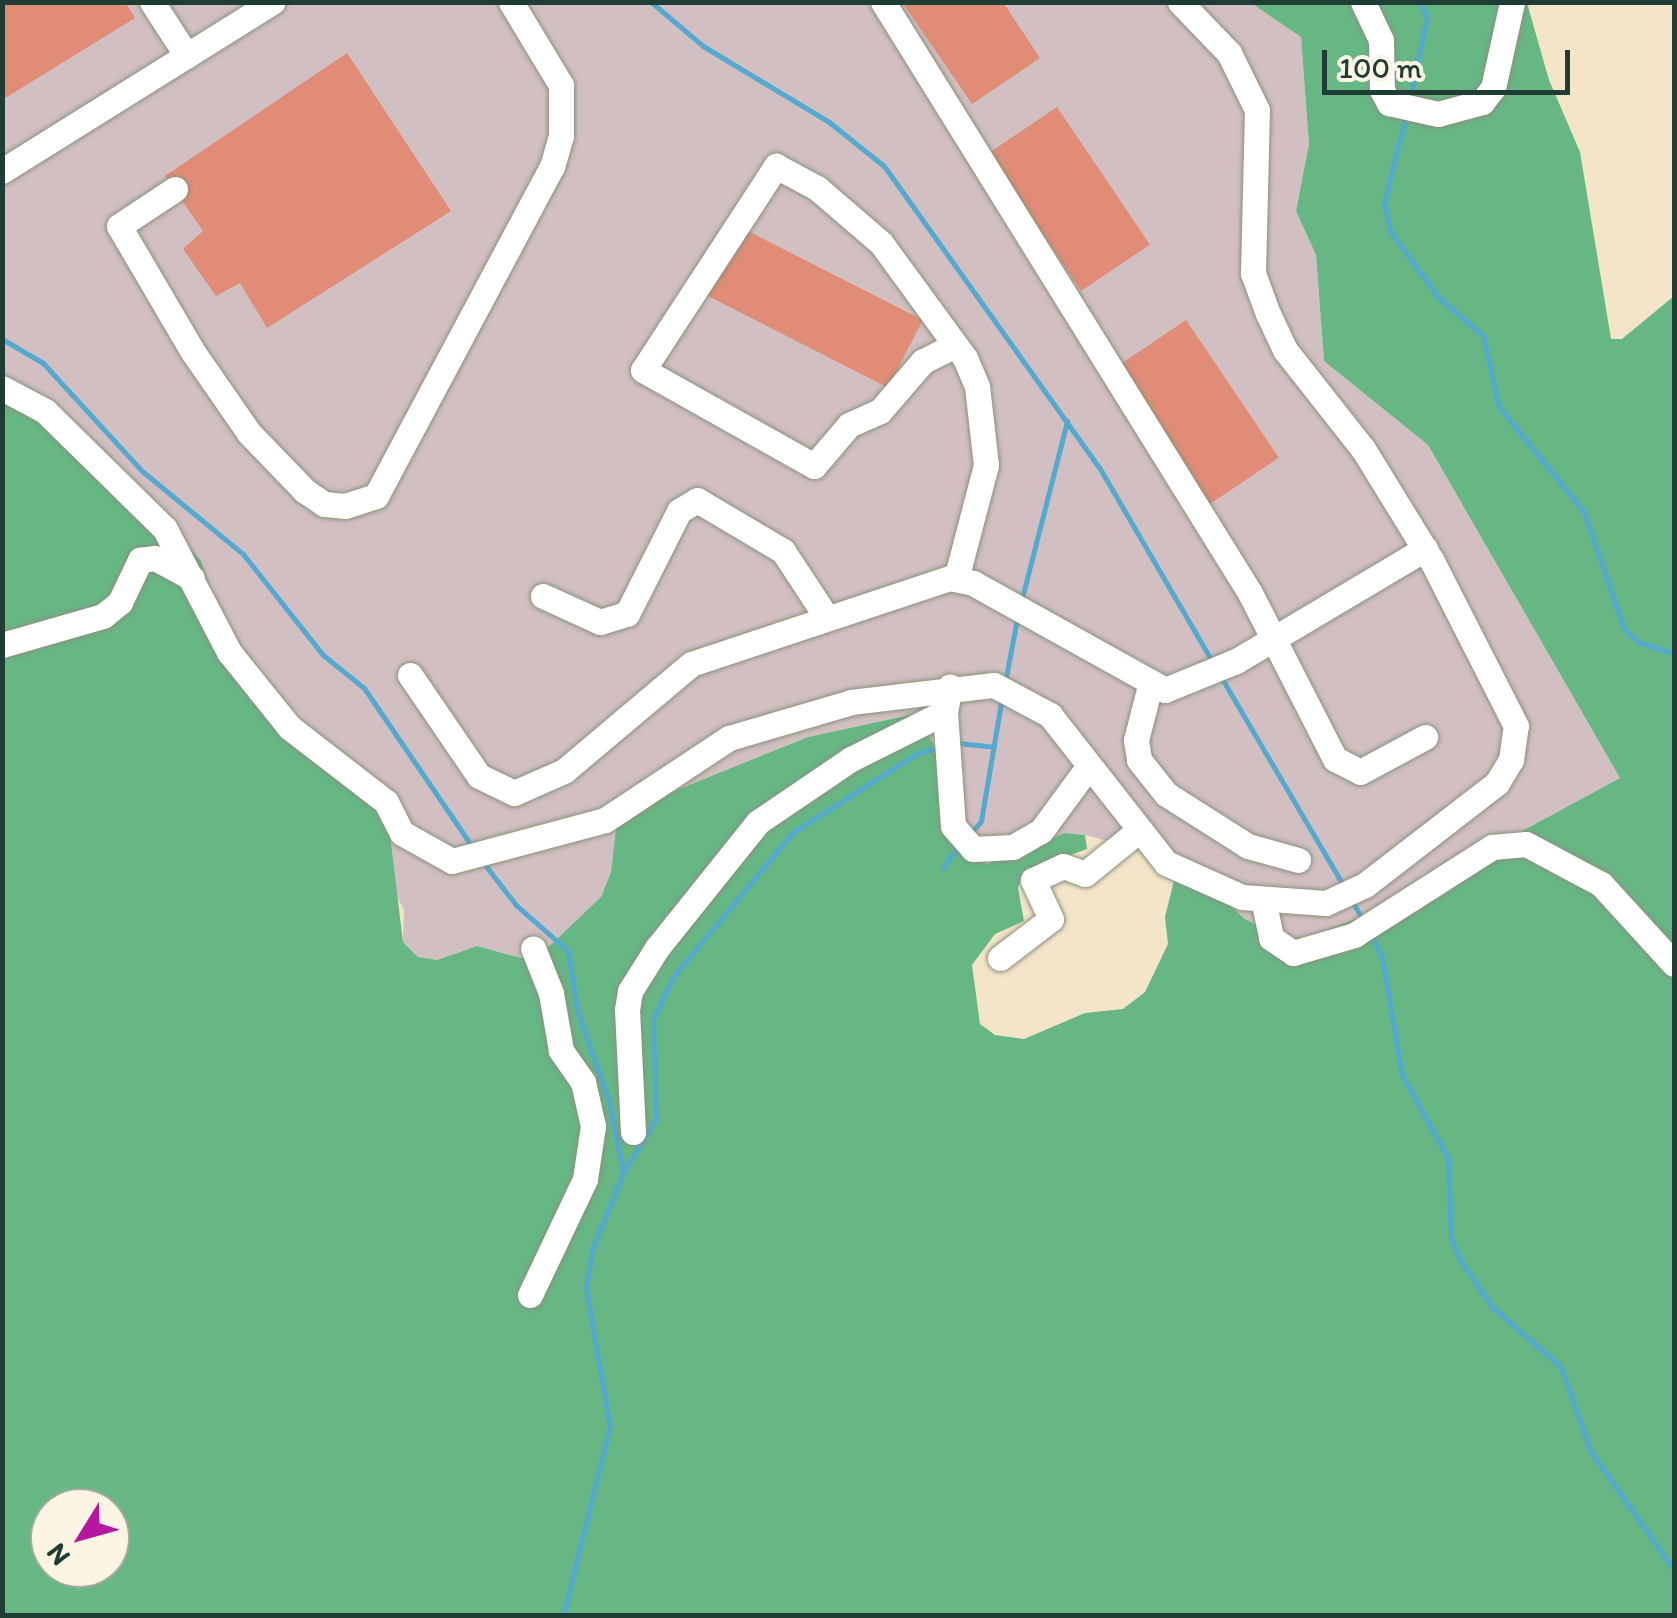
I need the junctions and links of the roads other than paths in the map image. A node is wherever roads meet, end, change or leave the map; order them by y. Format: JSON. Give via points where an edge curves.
{"nodes":[{"id":1,"x":152,"y":2,"type":"edge"},
{"id":2,"x":272,"y":2,"type":"edge"},
{"id":3,"x":511,"y":2,"type":"edge"},
{"id":4,"x":883,"y":2,"type":"edge"},
{"id":5,"x":1180,"y":2,"type":"edge"},
{"id":6,"x":1364,"y":2,"type":"edge"},
{"id":7,"x":1512,"y":2,"type":"edge"},
{"id":8,"x":187,"y":56,"type":"junction"},
{"id":9,"x":2,"y":171,"type":"edge"},
{"id":10,"x":174,"y":189,"type":"dead end"},
{"id":11,"x":955,"y":345,"type":"junction"},
{"id":12,"x":2,"y":388,"type":"edge"},
{"id":13,"x":1425,"y":549,"type":"junction"},
{"id":14,"x":192,"y":578,"type":"junction"},
{"id":15,"x":956,"y":579,"type":"junction"},
{"id":16,"x":543,"y":596,"type":"dead end"},
{"id":17,"x":828,"y":618,"type":"junction"},
{"id":18,"x":1274,"y":639,"type":"junction"},
{"id":19,"x":2,"y":645,"type":"edge"},
{"id":20,"x":410,"y":675,"type":"dead end"},
{"id":21,"x":1151,"y":682,"type":"junction"},
{"id":22,"x":950,"y":686,"type":"junction"},
{"id":23,"x":946,"y":734,"type":"junction"},
{"id":24,"x":1425,"y":737,"type":"dead end"},
{"id":25,"x":1088,"y":768,"type":"junction"},
{"id":26,"x":1138,"y":832,"type":"junction"},
{"id":27,"x":1298,"y":860,"type":"dead end"},
{"id":28,"x":1263,"y":898,"type":"junction"},
{"id":29,"x":533,"y":948,"type":"dead end"},
{"id":30,"x":1000,"y":958,"type":"dead end"},
{"id":31,"x":1674,"y":964,"type":"edge"},
{"id":32,"x":632,"y":1132,"type":"dead end"},
{"id":33,"x":530,"y":1295,"type":"dead end"}],
"edges":[{"from":1,"to":8,"type":"street"},
{"from":2,"to":8,"type":"street"},
{"from":3,"to":10,"type":"street","via":[[561,85],[561,136],[545,180],[376,496],[345,506],[324,504],[305,491],[248,433],[192,352],[120,226]]},
{"from":4,"to":18,"type":"street"},
{"from":5,"to":13,"type":"street","via":[[1229,52],[1257,110],[1253,273],[1284,350],[1363,449]]},
{"from":6,"to":7,"type":"street","via":[[1381,40],[1382,90],[1408,109],[1438,114],[1482,102],[1501,68]]},
{"from":8,"to":9,"type":"street"},
{"from":11,"to":11,"type":"street","via":[[880,243],[818,188],[776,166],[643,370],[814,466],[849,426],[880,411],[923,361]]},
{"from":11,"to":15,"type":"street","via":[[977,386],[986,465]]},
{"from":12,"to":14,"type":"street","via":[[45,411],[164,529]]},
{"from":13,"to":18,"type":"street"},
{"from":13,"to":28,"type":"street","via":[[1516,726],[1511,760],[1497,783],[1361,887],[1298,904]]},
{"from":14,"to":19,"type":"street","via":[[154,558],[140,560],[120,602],[103,616]]},
{"from":14,"to":22,"type":"street","via":[[229,652],[289,727],[386,802],[402,833],[452,861],[604,820],[728,738],[851,702]]},
{"from":15,"to":17,"type":"street"},
{"from":15,"to":21,"type":"street"},
{"from":16,"to":17,"type":"street","via":[[600,622],[626,614],[679,511],[698,500],[784,552]]},
{"from":17,"to":20,"type":"street","via":[[691,664],[564,771],[514,793],[479,776]]},
{"from":18,"to":21,"type":"street","via":[[1200,679],[1165,690]]},
{"from":18,"to":24,"type":"street","via":[[1335,759],[1348,771],[1372,766]]},
{"from":21,"to":27,"type":"street","via":[[1136,740],[1139,760],[1166,794],[1248,846]]},
{"from":22,"to":23,"type":"street"},
{"from":22,"to":25,"type":"street","via":[[1003,688],[1050,715]]},
{"from":23,"to":25,"type":"street","via":[[962,840],[994,850],[1041,830]]},
{"from":23,"to":32,"type":"street","via":[[790,795],[738,844],[630,991]]},
{"from":25,"to":26,"type":"street"},
{"from":26,"to":28,"type":"street","via":[[1192,878]]},
{"from":26,"to":30,"type":"street","via":[[1085,874],[1062,866],[1033,880],[1052,919]]},
{"from":28,"to":31,"type":"street","via":[[1271,938],[1293,953],[1354,935],[1492,848],[1526,844],[1601,884]]},
{"from":29,"to":33,"type":"street","via":[[551,993],[562,1050],[584,1082],[593,1126],[585,1180]]}]}
